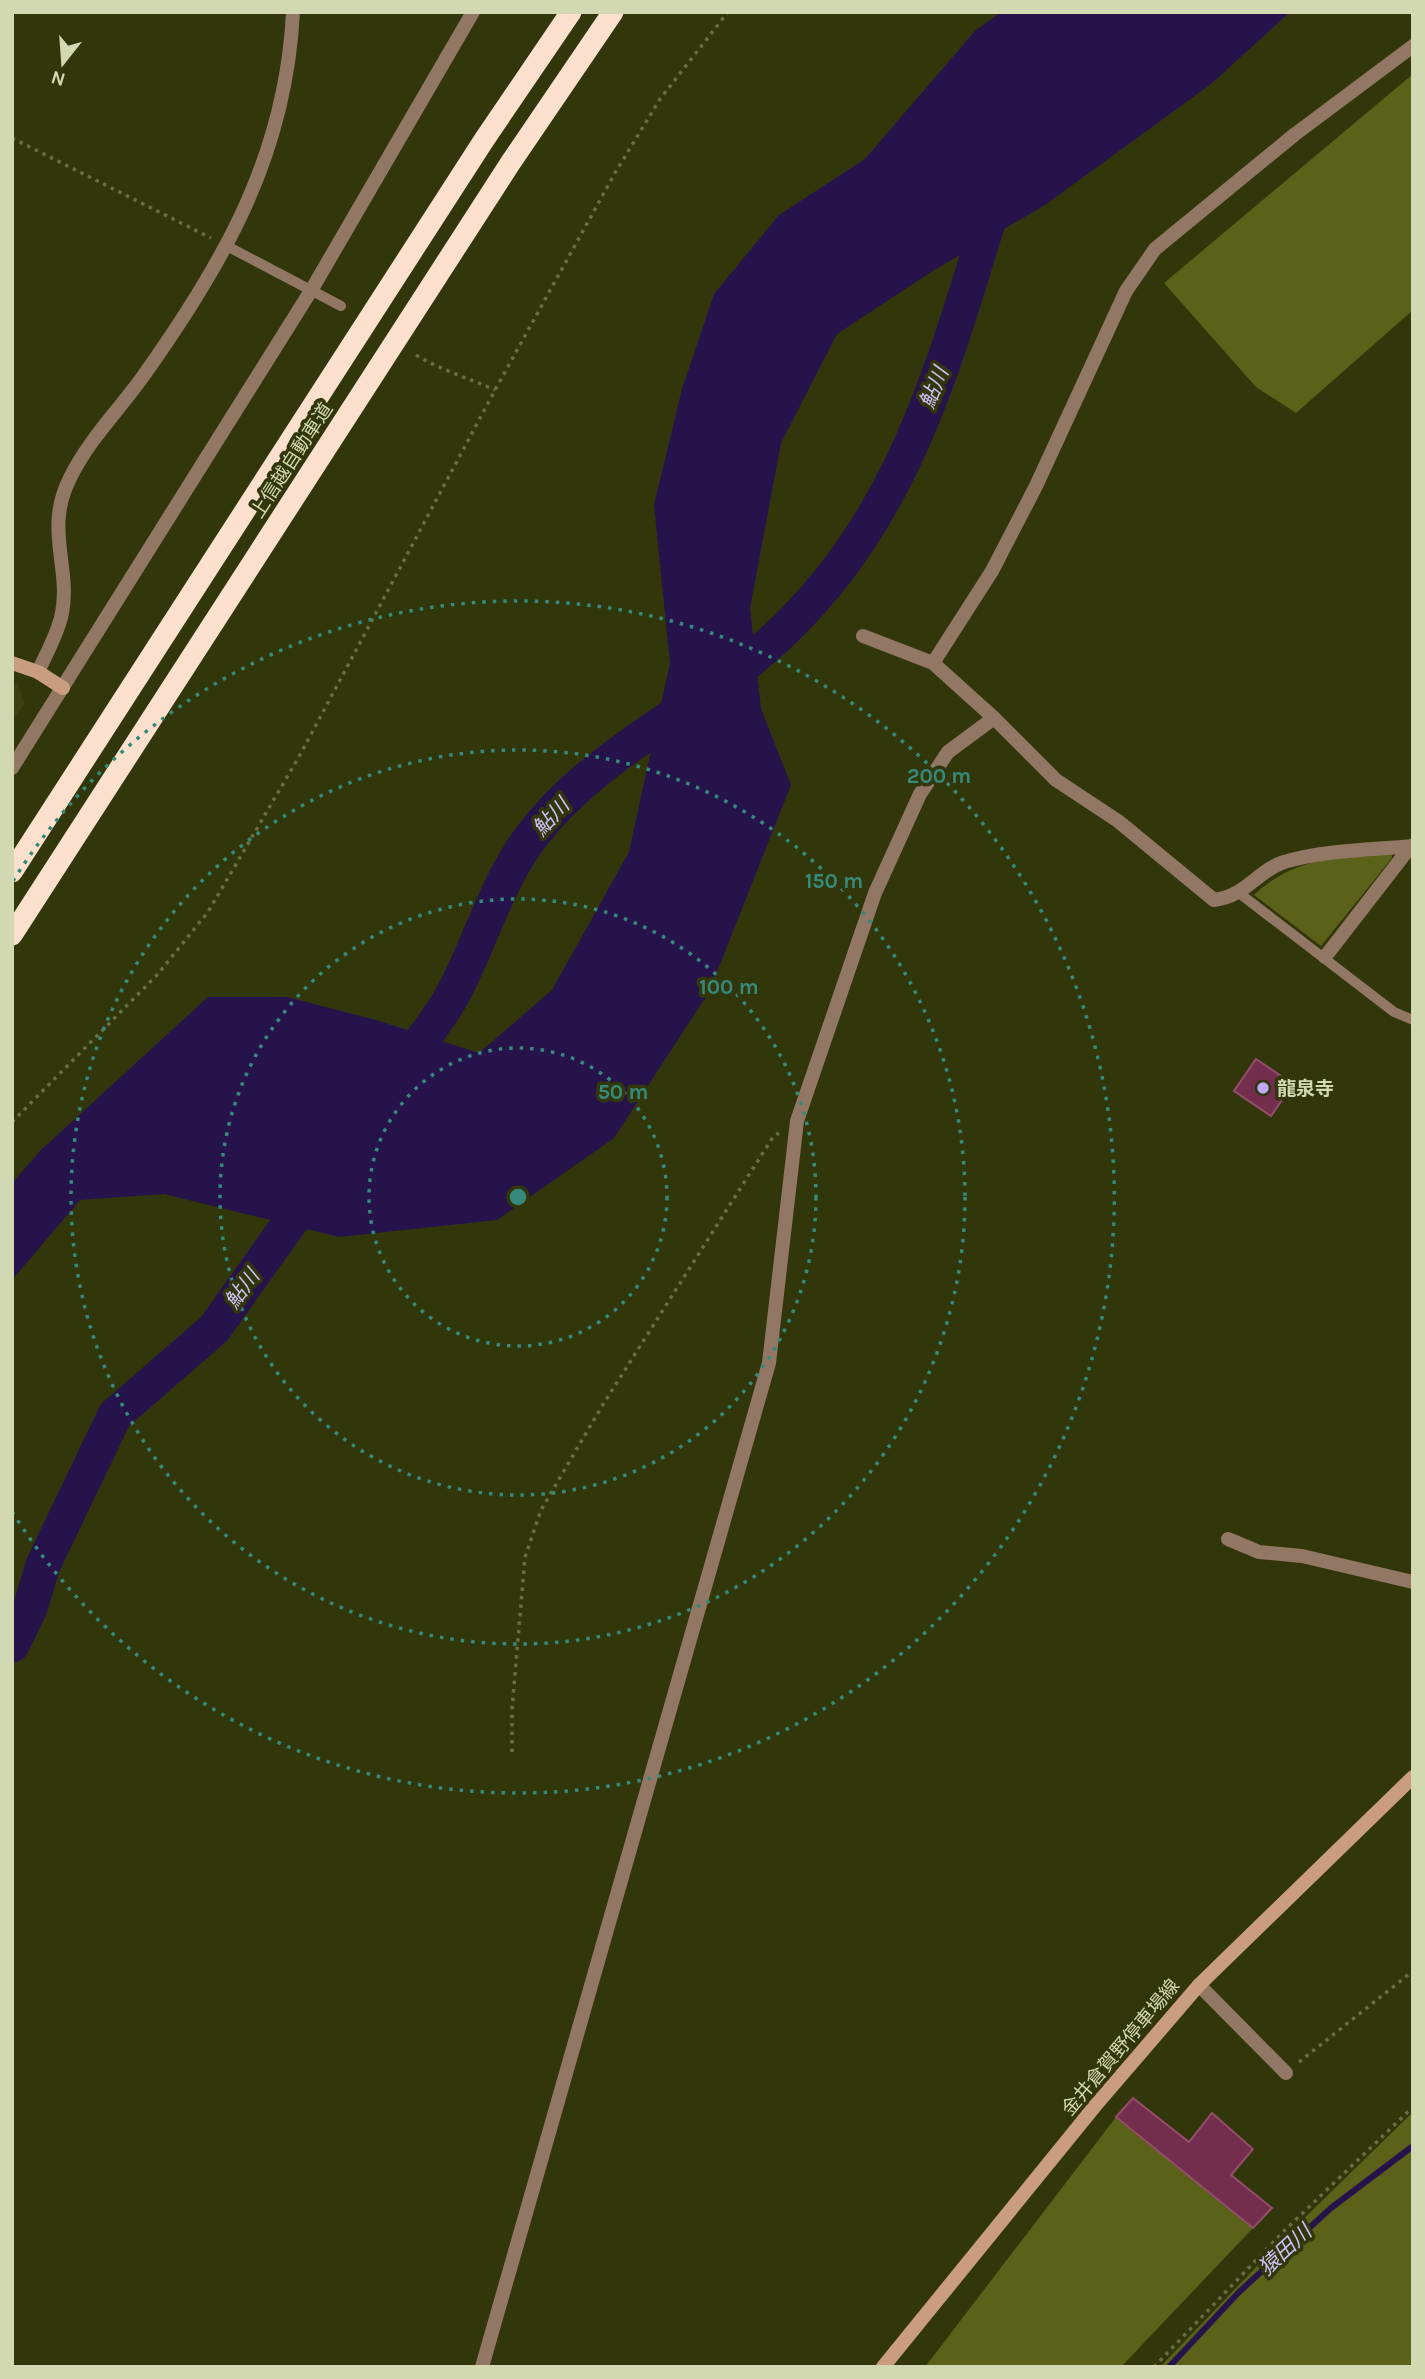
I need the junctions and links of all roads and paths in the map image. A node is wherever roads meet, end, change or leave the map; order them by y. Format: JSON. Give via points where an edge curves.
{"nodes":[{"id":1,"x":293,"y":12,"type":"edge"},
{"id":2,"x":473,"y":12,"type":"edge"},
{"id":3,"x":571,"y":12,"type":"edge"},
{"id":4,"x":613,"y":12,"type":"edge"},
{"id":5,"x":728,"y":12,"type":"edge"},
{"id":6,"x":1413,"y":46,"type":"edge"},
{"id":7,"x":12,"y":138,"type":"edge"},
{"id":8,"x":225,"y":245,"type":"junction"},
{"id":9,"x":312,"y":289,"type":"junction"},
{"id":10,"x":341,"y":306,"type":"dead end"},
{"id":11,"x":416,"y":355,"type":"dead end"},
{"id":12,"x":495,"y":390,"type":"junction"},
{"id":13,"x":863,"y":636,"type":"dead end"},
{"id":14,"x":12,"y":663,"type":"edge"},
{"id":15,"x":933,"y":663,"type":"junction"},
{"id":16,"x":38,"y":672,"type":"junction"},
{"id":17,"x":62,"y":688,"type":"junction"},
{"id":18,"x":994,"y":718,"type":"junction"},
{"id":19,"x":12,"y":768,"type":"edge"},
{"id":20,"x":1412,"y":846,"type":"edge"},
{"id":21,"x":12,"y":872,"type":"edge"},
{"id":22,"x":1239,"y":893,"type":"junction"},
{"id":23,"x":12,"y":935,"type":"edge"},
{"id":24,"x":1325,"y":957,"type":"junction"},
{"id":25,"x":1413,"y":1020,"type":"edge"},
{"id":26,"x":797,"y":1121,"type":"junction"},
{"id":27,"x":12,"y":1122,"type":"edge"},
{"id":28,"x":1228,"y":1539,"type":"dead end"},
{"id":29,"x":1413,"y":1582,"type":"edge"},
{"id":30,"x":512,"y":1752,"type":"dead end"},
{"id":31,"x":1413,"y":1777,"type":"edge"},
{"id":32,"x":1413,"y":1971,"type":"edge"},
{"id":33,"x":1199,"y":1985,"type":"junction"},
{"id":34,"x":1286,"y":2073,"type":"joint"},
{"id":35,"x":1413,"y":2107,"type":"edge"},
{"id":36,"x":482,"y":2367,"type":"edge"},
{"id":37,"x":883,"y":2367,"type":"edge"},
{"id":38,"x":1154,"y":2367,"type":"edge"}],
"edges":[{"from":1,"to":8,"type":"street","via":[[273,141]]},
{"from":2,"to":9,"type":"street"},
{"from":3,"to":21,"type":"highway","name":"上信越自動車道"},
{"from":4,"to":23,"type":"highway","name":"上信越自動車道","via":[[510,162]]},
{"from":5,"to":12,"type":"path","via":[[660,99]]},
{"from":6,"to":15,"type":"street","via":[[1294,135],[1155,249],[1126,291],[998,559]]},
{"from":7,"to":8,"type":"path"},
{"from":8,"to":9,"type":"lane"},
{"from":8,"to":16,"type":"street","via":[[201,292],[142,378],[87,446],[69,479],[60,503],[57,536],[62,612]]},
{"from":9,"to":10,"type":"lane"},
{"from":9,"to":17,"type":"street"},
{"from":11,"to":12,"type":"path"},
{"from":12,"to":27,"type":"path","via":[[300,755],[208,912],[158,974]]},
{"from":13,"to":15,"type":"street"},
{"from":14,"to":16,"type":"main road"},
{"from":15,"to":18,"type":"street"},
{"from":16,"to":17,"type":"main road"},
{"from":17,"to":19,"type":"street"},
{"from":18,"to":22,"type":"street","via":[[1056,780],[1118,821],[1214,900]]},
{"from":18,"to":26,"type":"street","via":[[948,752],[920,794],[875,893]]},
{"from":20,"to":22,"type":"street","via":[[1281,863]]},
{"from":20,"to":24,"type":"street"},
{"from":22,"to":24,"type":"lane"},
{"from":24,"to":25,"type":"lane","via":[[1394,1012]]},
{"from":26,"to":30,"type":"path","via":[[773,1137],[541,1510],[525,1558]]},
{"from":26,"to":36,"type":"street","via":[[769,1363]]},
{"from":28,"to":29,"type":"street","via":[[1259,1552],[1302,1556]]},
{"from":31,"to":33,"type":"main road","name":"金井倉賀野停車場線"},
{"from":32,"to":34,"type":"path"},
{"from":33,"to":34,"type":"street"},
{"from":33,"to":37,"type":"main road","name":"金井倉賀野停車場線"},
{"from":35,"to":38,"type":"path","via":[[1284,2231]]}]}
